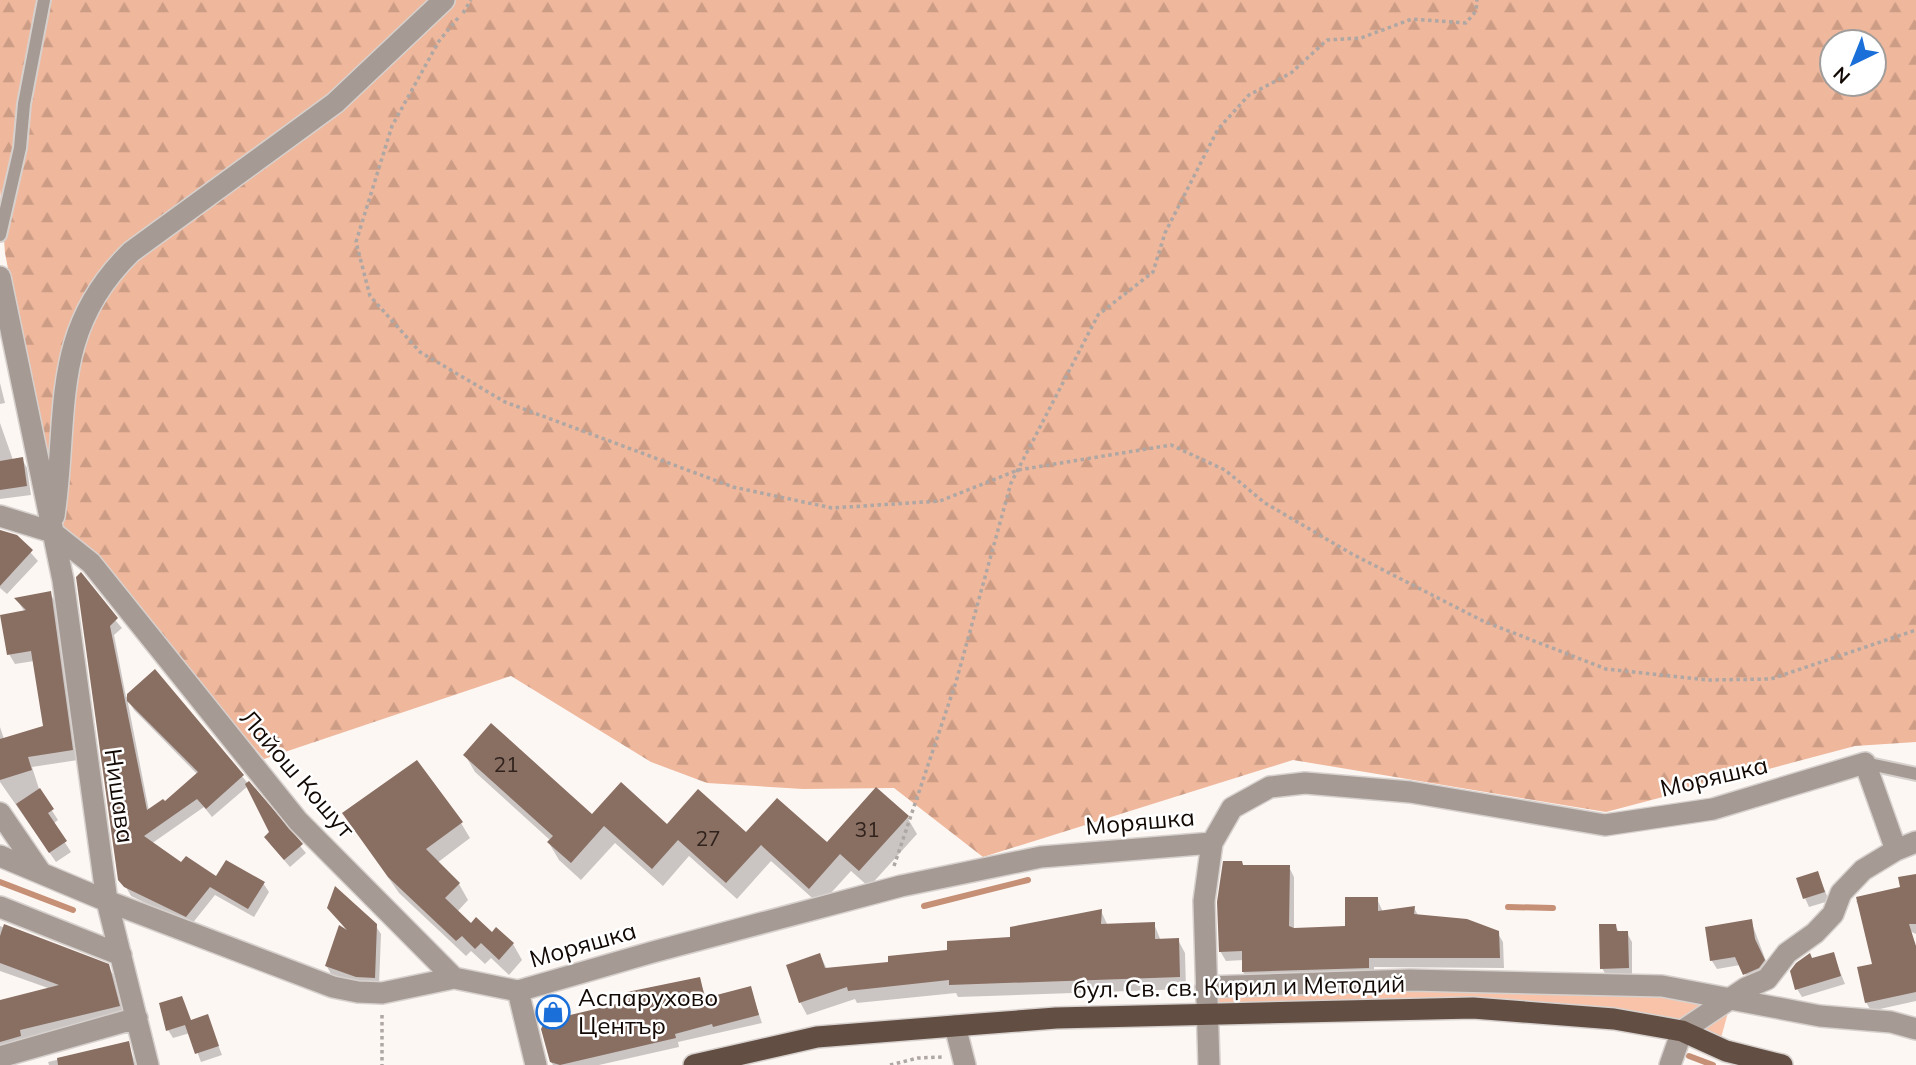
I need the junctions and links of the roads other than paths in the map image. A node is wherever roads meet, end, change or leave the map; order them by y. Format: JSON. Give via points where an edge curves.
{"nodes":[{"id":1,"x":44,"y":0,"type":"edge"},
{"id":2,"x":444,"y":0,"type":"edge"},
{"id":3,"x":0,"y":235,"type":"edge"},
{"id":4,"x":0,"y":277,"type":"edge"},
{"id":5,"x":2,"y":302,"type":"edge"},
{"id":6,"x":0,"y":516,"type":"edge"},
{"id":7,"x":52,"y":532,"type":"junction"},
{"id":8,"x":1866,"y":763,"type":"junction"},
{"id":9,"x":1916,"y":774,"type":"edge"},
{"id":10,"x":0,"y":813,"type":"edge"},
{"id":11,"x":1212,"y":842,"type":"junction"},
{"id":12,"x":1906,"y":846,"type":"edge"},
{"id":13,"x":0,"y":856,"type":"edge"},
{"id":14,"x":38,"y":870,"type":"junction"},
{"id":15,"x":107,"y":901,"type":"junction"},
{"id":16,"x":0,"y":907,"type":"edge"},
{"id":17,"x":121,"y":955,"type":"junction"},
{"id":18,"x":454,"y":978,"type":"junction"},
{"id":19,"x":1206,"y":987,"type":"junction"},
{"id":20,"x":518,"y":991,"type":"junction"},
{"id":21,"x":1732,"y":998,"type":"junction"},
{"id":22,"x":1208,"y":1014,"type":"junction"},
{"id":23,"x":137,"y":1018,"type":"junction"},
{"id":24,"x":955,"y":1026,"type":"junction"},
{"id":25,"x":1916,"y":1029,"type":"edge"},
{"id":26,"x":1682,"y":1031,"type":"junction"},
{"id":27,"x":0,"y":1057,"type":"edge"},
{"id":28,"x":964,"y":1061,"type":"edge"},
{"id":29,"x":149,"y":1065,"type":"edge"},
{"id":30,"x":536,"y":1065,"type":"edge"},
{"id":31,"x":694,"y":1065,"type":"edge"},
{"id":32,"x":1209,"y":1065,"type":"edge"},
{"id":33,"x":1671,"y":1065,"type":"edge"},
{"id":34,"x":1782,"y":1065,"type":"edge"}],
"edges":[{"from":1,"to":3,"type":"lane","via":[[20,148]]},
{"from":2,"to":7,"type":"street","via":[[335,103],[131,252],[109,274],[88,307],[70,350]]},
{"from":4,"to":5,"type":"street","name":"Нишава"},
{"from":5,"to":7,"type":"street","name":"Нишава"},
{"from":6,"to":7,"type":"street","name":"Лайош Кошут"},
{"from":7,"to":15,"type":"street","name":"Нишава","via":[[63,580]]},
{"from":7,"to":18,"type":"street","name":"Лайош Кошут","via":[[91,563],[298,821]]},
{"from":8,"to":9,"type":"lane"},
{"from":8,"to":11,"type":"street","name":"Моряшка","via":[[1713,808],[1605,825],[1410,792],[1305,783],[1270,788],[1232,808]]},
{"from":8,"to":12,"type":"street"},
{"from":10,"to":14,"type":"street"},
{"from":11,"to":19,"type":"street","via":[[1204,901]]},
{"from":11,"to":20,"type":"street","name":"Моряшка","via":[[1041,857],[886,890]]},
{"from":12,"to":21,"type":"street","via":[[1863,870],[1841,893],[1833,914],[1815,933],[1787,953],[1767,979]]},
{"from":13,"to":14,"type":"street"},
{"from":14,"to":15,"type":"street"},
{"from":15,"to":17,"type":"street","name":"Нишава"},
{"from":15,"to":18,"type":"street","via":[[333,987],[382,993]]},
{"from":16,"to":17,"type":"street"},
{"from":17,"to":23,"type":"street","name":"Нишава"},
{"from":18,"to":20,"type":"street"},
{"from":19,"to":21,"type":"street","via":[[1484,981],[1662,986]]},
{"from":19,"to":22,"type":"street"},
{"from":20,"to":30,"type":"street"},
{"from":21,"to":25,"type":"street"},
{"from":21,"to":26,"type":"street"},
{"from":22,"to":24,"type":"main road","name":"бул. Св. св. Кирил и Методий"},
{"from":22,"to":26,"type":"main road","name":"бул. Св. св. Кирил и Методий","via":[[1473,1008],[1614,1019]]},
{"from":22,"to":32,"type":"street"},
{"from":23,"to":27,"type":"street"},
{"from":23,"to":29,"type":"street","name":"Нишава"},
{"from":24,"to":28,"type":"street"},
{"from":24,"to":31,"type":"main road","name":"бул. Св. св. Кирил и Методий","via":[[817,1037]]},
{"from":26,"to":33,"type":"street"},
{"from":26,"to":34,"type":"main road","name":"бул. Св. св. Кирил и Методий","via":[[1726,1051]]}]}
